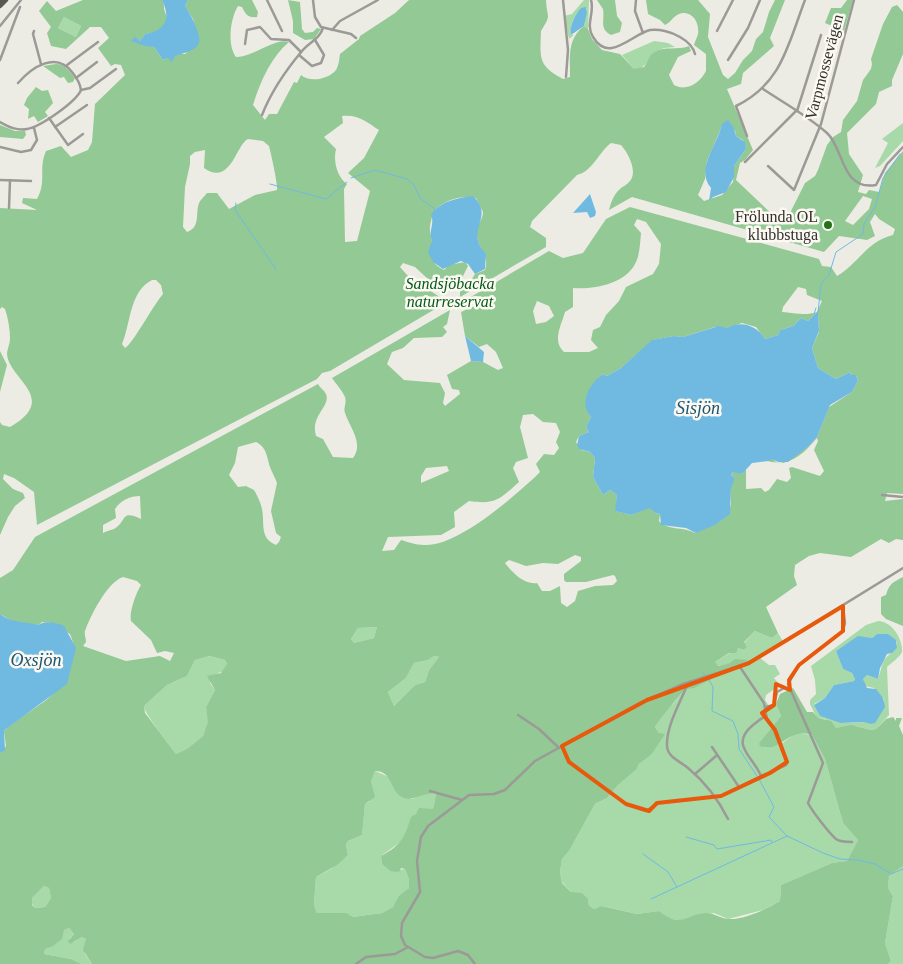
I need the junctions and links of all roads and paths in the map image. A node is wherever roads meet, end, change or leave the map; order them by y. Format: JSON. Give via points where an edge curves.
{"nodes":[{"id":1,"x":6,"y":0,"type":"edge"},
{"id":2,"x":21,"y":0,"type":"edge"},
{"id":3,"x":267,"y":0,"type":"edge"},
{"id":4,"x":313,"y":0,"type":"edge"},
{"id":5,"x":378,"y":0,"type":"edge"},
{"id":6,"x":563,"y":0,"type":"edge"},
{"id":7,"x":591,"y":0,"type":"edge"},
{"id":8,"x":636,"y":0,"type":"edge"},
{"id":9,"x":733,"y":0,"type":"edge"},
{"id":10,"x":759,"y":0,"type":"edge"},
{"id":11,"x":805,"y":0,"type":"edge"},
{"id":12,"x":854,"y":0,"type":"edge"},
{"id":13,"x":0,"y":6,"type":"edge"},
{"id":14,"x":20,"y":7,"type":"dead end"},
{"id":15,"x":14,"y":8,"type":"junction"},
{"id":16,"x":18,"y":12,"type":"junction"},
{"id":17,"x":0,"y":26,"type":"edge"},
{"id":18,"x":323,"y":28,"type":"junction"},
{"id":19,"x":332,"y":30,"type":"junction"},
{"id":20,"x":34,"y":31,"type":"dead end"},
{"id":21,"x":282,"y":31,"type":"dead end"},
{"id":22,"x":716,"y":31,"type":"dead end"},
{"id":23,"x":643,"y":33,"type":"junction"},
{"id":24,"x":820,"y":35,"type":"dead end"},
{"id":25,"x":356,"y":38,"type":"dead end"},
{"id":26,"x":315,"y":40,"type":"junction"},
{"id":27,"x":98,"y":42,"type":"dead end"},
{"id":28,"x":245,"y":44,"type":"dead end"},
{"id":29,"x":300,"y":54,"type":"junction"},
{"id":30,"x":695,"y":54,"type":"dead end"},
{"id":31,"x":0,"y":60,"type":"edge"},
{"id":32,"x":728,"y":60,"type":"dead end"},
{"id":33,"x":97,"y":62,"type":"dead end"},
{"id":34,"x":41,"y":64,"type":"junction"},
{"id":35,"x":66,"y":65,"type":"junction"},
{"id":36,"x":116,"y":69,"type":"dead end"},
{"id":37,"x":566,"y":77,"type":"dead end"},
{"id":38,"x":76,"y":78,"type":"junction"},
{"id":39,"x":18,"y":83,"type":"dead end"},
{"id":40,"x":763,"y":89,"type":"junction"},
{"id":41,"x":81,"y":90,"type":"junction"},
{"id":42,"x":87,"y":105,"type":"dead end"},
{"id":43,"x":796,"y":111,"type":"junction"},
{"id":44,"x":262,"y":115,"type":"dead end"},
{"id":45,"x":49,"y":118,"type":"junction"},
{"id":46,"x":0,"y":122,"type":"edge"},
{"id":47,"x":55,"y":127,"type":"junction"},
{"id":48,"x":820,"y":127,"type":"junction"},
{"id":49,"x":34,"y":128,"type":"junction"},
{"id":50,"x":83,"y":134,"type":"dead end"},
{"id":51,"x":747,"y":136,"type":"dead end"},
{"id":52,"x":0,"y":147,"type":"edge"},
{"id":53,"x":903,"y":147,"type":"edge"},
{"id":54,"x":745,"y":162,"type":"dead end"},
{"id":55,"x":768,"y":166,"type":"dead end"},
{"id":56,"x":0,"y":180,"type":"edge"},
{"id":57,"x":10,"y":180,"type":"junction"},
{"id":58,"x":31,"y":181,"type":"dead end"},
{"id":59,"x":9,"y":208,"type":"dead end"},
{"id":60,"x":882,"y":495,"type":"dead end"},
{"id":61,"x":903,"y":497,"type":"edge"},
{"id":62,"x":903,"y":568,"type":"edge"},
{"id":63,"x":843,"y":606,"type":"junction"},
{"id":64,"x":740,"y":667,"type":"junction"},
{"id":65,"x":688,"y":683,"type":"junction"},
{"id":66,"x":790,"y":690,"type":"junction"},
{"id":67,"x":766,"y":707,"type":"junction"},
{"id":68,"x":518,"y":715,"type":"dead end"},
{"id":69,"x":766,"y":716,"type":"junction"},
{"id":70,"x":561,"y":747,"type":"junction"},
{"id":71,"x":712,"y":747,"type":"dead end"},
{"id":72,"x":716,"y":756,"type":"junction"},
{"id":73,"x":695,"y":774,"type":"junction"},
{"id":74,"x":761,"y":776,"type":"junction"},
{"id":75,"x":739,"y":787,"type":"junction"},
{"id":76,"x":430,"y":791,"type":"dead end"},
{"id":77,"x":716,"y":796,"type":"junction"},
{"id":78,"x":462,"y":800,"type":"junction"},
{"id":79,"x":728,"y":819,"type":"dead end"},
{"id":80,"x":852,"y":842,"type":"dead end"},
{"id":81,"x":408,"y":947,"type":"junction"},
{"id":82,"x":356,"y":964,"type":"edge"},
{"id":83,"x":475,"y":964,"type":"edge"}],
"edges":[{"from":1,"to":13,"type":"main road"},
{"from":2,"to":15,"type":"street"},
{"from":3,"to":21,"type":"street"},
{"from":4,"to":18,"type":"street","via":[[315,16]]},
{"from":5,"to":19,"type":"street","via":[[340,21]]},
{"from":6,"to":37,"type":"street","via":[[568,50]]},
{"from":7,"to":23,"type":"street","via":[[590,29],[601,45],[618,47]]},
{"from":8,"to":23,"type":"street"},
{"from":9,"to":22,"type":"street"},
{"from":10,"to":32,"type":"street","via":[[748,28]]},
{"from":11,"to":40,"type":"street","via":[[779,67]]},
{"from":12,"to":48,"type":"street","name":"Varpmossevägen"},
{"from":14,"to":16,"type":"street"},
{"from":15,"to":16,"type":"street"},
{"from":15,"to":17,"type":"street"},
{"from":16,"to":31,"type":"street"},
{"from":18,"to":19,"type":"street"},
{"from":18,"to":26,"type":"street"},
{"from":19,"to":25,"type":"street"},
{"from":20,"to":34,"type":"street","via":[[32,34]]},
{"from":23,"to":30,"type":"street","via":[[657,30],[675,34],[690,44]]},
{"from":24,"to":43,"type":"street"},
{"from":26,"to":29,"type":"street"},
{"from":26,"to":29,"type":"street","via":[[324,55],[321,63],[312,66]]},
{"from":27,"to":35,"type":"street"},
{"from":28,"to":29,"type":"street","via":[[247,30],[260,27],[272,39],[289,40]]},
{"from":29,"to":44,"type":"street","via":[[275,89]]},
{"from":33,"to":38,"type":"street"},
{"from":34,"to":35,"type":"street","via":[[59,62]]},
{"from":34,"to":39,"type":"street"},
{"from":35,"to":38,"type":"street"},
{"from":36,"to":41,"type":"street","via":[[90,88]]},
{"from":38,"to":41,"type":"street"},
{"from":40,"to":43,"type":"street"},
{"from":40,"to":51,"type":"street","via":[[736,106]]},
{"from":41,"to":45,"type":"street","via":[[77,98]]},
{"from":42,"to":47,"type":"street"},
{"from":43,"to":48,"type":"street"},
{"from":43,"to":54,"type":"street"},
{"from":45,"to":47,"type":"street"},
{"from":45,"to":49,"type":"street"},
{"from":46,"to":49,"type":"street","via":[[15,129]]},
{"from":47,"to":50,"type":"street","via":[[68,145]]},
{"from":48,"to":53,"type":"street","via":[[834,140],[847,172],[860,182],[874,186]]},
{"from":48,"to":55,"type":"street","name":"Varpmossevägen","via":[[794,190]]},
{"from":49,"to":52,"type":"street","via":[[37,140],[31,150],[21,152]]},
{"from":56,"to":57,"type":"street"},
{"from":57,"to":58,"type":"street"},
{"from":57,"to":59,"type":"street"},
{"from":60,"to":61,"type":"street"},
{"from":62,"to":63,"type":"street"},
{"from":63,"to":64,"type":"street"},
{"from":63,"to":66,"type":"street","via":[[843,631],[799,665],[789,680]]},
{"from":64,"to":65,"type":"street"},
{"from":64,"to":67,"type":"street"},
{"from":65,"to":70,"type":"street","via":[[647,700]]},
{"from":65,"to":73,"type":"street","via":[[676,710],[668,747],[672,756]]},
{"from":66,"to":67,"type":"street","via":[[784,688],[776,692],[774,705]]},
{"from":66,"to":80,"type":"street","via":[[823,763],[808,800],[810,807],[836,839]]},
{"from":67,"to":69,"type":"street"},
{"from":68,"to":70,"type":"street"},
{"from":69,"to":74,"type":"street","via":[[743,737],[744,747]]},
{"from":69,"to":74,"type":"street","via":[[788,762]]},
{"from":70,"to":77,"type":"street","via":[[575,767],[637,809],[649,811],[658,803]]},
{"from":70,"to":78,"type":"street","via":[[530,764],[505,790],[494,794],[473,794]]},
{"from":71,"to":72,"type":"street"},
{"from":72,"to":73,"type":"street"},
{"from":72,"to":75,"type":"street"},
{"from":73,"to":77,"type":"street"},
{"from":74,"to":75,"type":"street"},
{"from":75,"to":77,"type":"street"},
{"from":76,"to":78,"type":"street"},
{"from":77,"to":79,"type":"street"},
{"from":78,"to":81,"type":"street","via":[[428,826],[421,837],[417,861],[420,892],[400,927]]},
{"from":81,"to":82,"type":"street","via":[[395,954],[366,957]]},
{"from":81,"to":83,"type":"street","via":[[428,958],[463,952]]}]}
